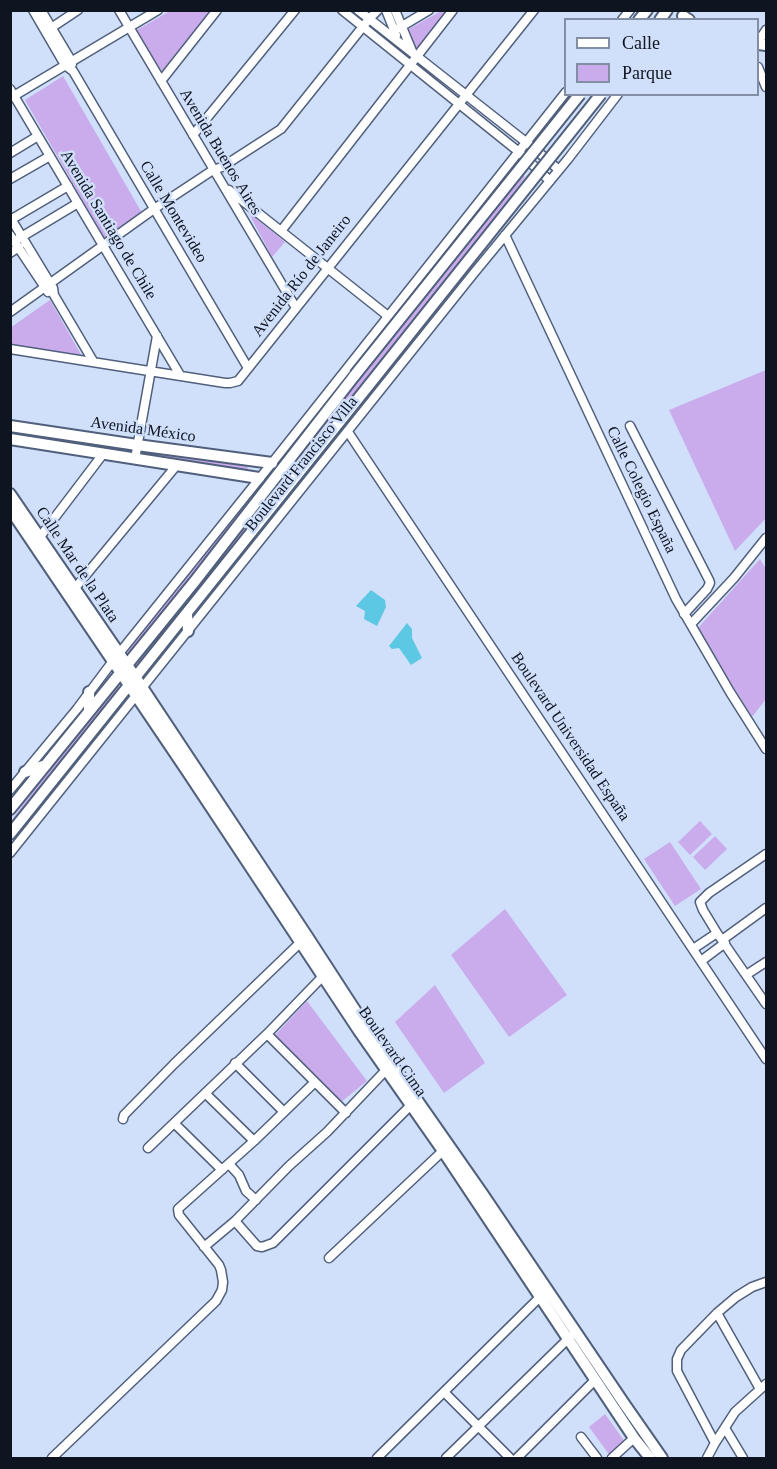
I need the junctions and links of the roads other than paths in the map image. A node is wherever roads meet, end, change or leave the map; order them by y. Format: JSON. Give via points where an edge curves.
{"nodes":[{"id":1,"x":33,"y":10,"type":"edge"},
{"id":2,"x":41,"y":10,"type":"edge"},
{"id":3,"x":78,"y":10,"type":"edge"},
{"id":4,"x":119,"y":10,"type":"edge"},
{"id":5,"x":159,"y":10,"type":"edge"},
{"id":6,"x":217,"y":10,"type":"edge"},
{"id":7,"x":295,"y":10,"type":"edge"},
{"id":8,"x":342,"y":10,"type":"edge"},
{"id":9,"x":358,"y":10,"type":"edge"},
{"id":10,"x":378,"y":10,"type":"edge"},
{"id":11,"x":386,"y":10,"type":"edge"},
{"id":12,"x":395,"y":10,"type":"edge"},
{"id":13,"x":429,"y":10,"type":"edge"},
{"id":14,"x":453,"y":10,"type":"edge"},
{"id":15,"x":534,"y":10,"type":"edge"},
{"id":16,"x":630,"y":10,"type":"edge"},
{"id":17,"x":619,"y":17,"type":"edge"},
{"id":18,"x":369,"y":19,"type":"junction"},
{"id":19,"x":363,"y":27,"type":"junction"},
{"id":20,"x":51,"y":28,"type":"junction"},
{"id":21,"x":130,"y":28,"type":"junction"},
{"id":22,"x":398,"y":29,"type":"junction"},
{"id":23,"x":399,"y":43,"type":"junction"},
{"id":24,"x":415,"y":56,"type":"junction"},
{"id":25,"x":410,"y":65,"type":"junction"},
{"id":26,"x":70,"y":66,"type":"junction"},
{"id":27,"x":759,"y":70,"type":"edge"},
{"id":28,"x":161,"y":81,"type":"junction"},
{"id":29,"x":766,"y":87,"type":"edge"},
{"id":30,"x":12,"y":94,"type":"edge"},
{"id":31,"x":465,"y":95,"type":"junction"},
{"id":32,"x":564,"y":95,"type":"edge"},
{"id":33,"x":578,"y":96,"type":"edge"},
{"id":34,"x":599,"y":96,"type":"edge"},
{"id":35,"x":616,"y":96,"type":"edge"},
{"id":36,"x":459,"y":104,"type":"junction"},
{"id":37,"x":193,"y":135,"type":"junction"},
{"id":38,"x":38,"y":136,"type":"junction"},
{"id":39,"x":526,"y":143,"type":"junction"},
{"id":40,"x":519,"y":152,"type":"junction"},
{"id":41,"x":10,"y":153,"type":"edge"},
{"id":42,"x":50,"y":156,"type":"junction"},
{"id":43,"x":217,"y":170,"type":"junction"},
{"id":44,"x":558,"y":170,"type":"junction"},
{"id":45,"x":10,"y":179,"type":"edge"},
{"id":46,"x":550,"y":181,"type":"junction"},
{"id":47,"x":68,"y":186,"type":"junction"},
{"id":48,"x":224,"y":186,"type":"junction"},
{"id":49,"x":78,"y":203,"type":"junction"},
{"id":50,"x":156,"y":211,"type":"junction"},
{"id":51,"x":11,"y":218,"type":"edge"},
{"id":52,"x":281,"y":231,"type":"junction"},
{"id":53,"x":505,"y":235,"type":"junction"},
{"id":54,"x":16,"y":239,"type":"edge"},
{"id":55,"x":104,"y":248,"type":"junction"},
{"id":56,"x":10,"y":253,"type":"edge"},
{"id":57,"x":328,"y":268,"type":"junction"},
{"id":58,"x":50,"y":289,"type":"junction"},
{"id":59,"x":296,"y":308,"type":"junction"},
{"id":60,"x":10,"y":312,"type":"edge"},
{"id":61,"x":388,"y":316,"type":"junction"},
{"id":62,"x":10,"y":319,"type":"edge"},
{"id":63,"x":157,"y":336,"type":"junction"},
{"id":64,"x":10,"y":349,"type":"edge"},
{"id":65,"x":93,"y":361,"type":"junction"},
{"id":66,"x":249,"y":368,"type":"junction"},
{"id":67,"x":150,"y":371,"type":"junction"},
{"id":68,"x":180,"y":375,"type":"junction"},
{"id":69,"x":10,"y":426,"type":"edge"},
{"id":70,"x":630,"y":426,"type":"dead end"},
{"id":71,"x":348,"y":432,"type":"junction"},
{"id":72,"x":10,"y":439,"type":"edge"},
{"id":73,"x":137,"y":445,"type":"junction"},
{"id":74,"x":103,"y":454,"type":"junction"},
{"id":75,"x":135,"y":459,"type":"junction"},
{"id":76,"x":272,"y":463,"type":"junction"},
{"id":77,"x":176,"y":466,"type":"junction"},
{"id":78,"x":259,"y":478,"type":"junction"},
{"id":79,"x":10,"y":494,"type":"edge"},
{"id":80,"x":10,"y":509,"type":"edge"},
{"id":81,"x":40,"y":537,"type":"junction"},
{"id":82,"x":766,"y":538,"type":"edge"},
{"id":83,"x":72,"y":592,"type":"junction"},
{"id":84,"x":187,"y":614,"type":"junction"},
{"id":85,"x":684,"y":614,"type":"junction"},
{"id":86,"x":691,"y":624,"type":"junction"},
{"id":87,"x":188,"y":631,"type":"junction"},
{"id":88,"x":116,"y":657,"type":"junction"},
{"id":89,"x":124,"y":668,"type":"junction"},
{"id":90,"x":133,"y":682,"type":"junction"},
{"id":91,"x":89,"y":692,"type":"junction"},
{"id":92,"x":140,"y":692,"type":"junction"},
{"id":93,"x":89,"y":711,"type":"junction"},
{"id":94,"x":766,"y":749,"type":"edge"},
{"id":95,"x":46,"y":765,"type":"junction"},
{"id":96,"x":25,"y":772,"type":"junction"},
{"id":97,"x":10,"y":789,"type":"edge"},
{"id":98,"x":10,"y":809,"type":"edge"},
{"id":99,"x":10,"y":834,"type":"edge"},
{"id":100,"x":10,"y":854,"type":"edge"},
{"id":101,"x":766,"y":854,"type":"edge"},
{"id":102,"x":766,"y":908,"type":"edge"},
{"id":103,"x":304,"y":939,"type":"junction"},
{"id":104,"x":721,"y":939,"type":"junction"},
{"id":105,"x":693,"y":949,"type":"junction"},
{"id":106,"x":701,"y":961,"type":"junction"},
{"id":107,"x":766,"y":962,"type":"edge"},
{"id":108,"x":326,"y":973,"type":"junction"},
{"id":109,"x":746,"y":975,"type":"junction"},
{"id":110,"x":766,"y":1004,"type":"edge"},
{"id":111,"x":267,"y":1034,"type":"junction"},
{"id":112,"x":765,"y":1054,"type":"edge"},
{"id":113,"x":235,"y":1063,"type":"junction"},
{"id":114,"x":386,"y":1070,"type":"junction"},
{"id":115,"x":315,"y":1082,"type":"junction"},
{"id":116,"x":205,"y":1093,"type":"junction"},
{"id":117,"x":413,"y":1102,"type":"junction"},
{"id":118,"x":284,"y":1112,"type":"junction"},
{"id":119,"x":346,"y":1113,"type":"junction"},
{"id":120,"x":123,"y":1119,"type":"dead end"},
{"id":121,"x":174,"y":1123,"type":"junction"},
{"id":122,"x":254,"y":1141,"type":"junction"},
{"id":123,"x":148,"y":1148,"type":"dead end"},
{"id":124,"x":446,"y":1148,"type":"junction"},
{"id":125,"x":226,"y":1167,"type":"junction"},
{"id":126,"x":478,"y":1195,"type":"junction"},
{"id":127,"x":256,"y":1200,"type":"junction"},
{"id":128,"x":235,"y":1221,"type":"junction"},
{"id":129,"x":204,"y":1247,"type":"junction"},
{"id":130,"x":329,"y":1258,"type":"dead end"},
{"id":131,"x":766,"y":1282,"type":"edge"},
{"id":132,"x":540,"y":1297,"type":"junction"},
{"id":133,"x":717,"y":1313,"type":"junction"},
{"id":134,"x":572,"y":1336,"type":"junction"},
{"id":135,"x":595,"y":1380,"type":"junction"},
{"id":136,"x":763,"y":1386,"type":"edge"},
{"id":137,"x":444,"y":1392,"type":"junction"},
{"id":138,"x":479,"y":1427,"type":"junction"},
{"id":139,"x":725,"y":1428,"type":"junction"},
{"id":140,"x":638,"y":1434,"type":"junction"},
{"id":141,"x":581,"y":1437,"type":"dead end"},
{"id":142,"x":715,"y":1443,"type":"junction"},
{"id":143,"x":52,"y":1458,"type":"edge"},
{"id":144,"x":377,"y":1458,"type":"edge"},
{"id":145,"x":446,"y":1458,"type":"edge"},
{"id":146,"x":510,"y":1458,"type":"edge"},
{"id":147,"x":517,"y":1458,"type":"edge"},
{"id":148,"x":597,"y":1458,"type":"edge"},
{"id":149,"x":612,"y":1458,"type":"edge"},
{"id":150,"x":650,"y":1458,"type":"edge"},
{"id":151,"x":662,"y":1458,"type":"edge"},
{"id":152,"x":707,"y":1458,"type":"edge"},
{"id":153,"x":743,"y":1458,"type":"edge"}],
"edges":[{"from":1,"to":26,"type":"street","name":"Calle Montevideo"},
{"from":2,"to":20,"type":"street","name":"Calle Montevideo"},
{"from":3,"to":20,"type":"street"},
{"from":4,"to":21,"type":"street","name":"Avenida Buenos Aires"},
{"from":5,"to":21,"type":"street"},
{"from":6,"to":28,"type":"street"},
{"from":7,"to":37,"type":"street"},
{"from":8,"to":19,"type":"street"},
{"from":9,"to":18,"type":"street"},
{"from":10,"to":18,"type":"street"},
{"from":11,"to":22,"type":"street"},
{"from":12,"to":22,"type":"street"},
{"from":13,"to":22,"type":"street"},
{"from":14,"to":24,"type":"street"},
{"from":15,"to":31,"type":"street","name":"Avenida Río de Janeiro"},
{"from":16,"to":17,"type":"street"},
{"from":18,"to":19,"type":"street"},
{"from":18,"to":23,"type":"street"},
{"from":19,"to":25,"type":"street"},
{"from":19,"to":43,"type":"street","via":[[284,125]]},
{"from":20,"to":26,"type":"street","name":"Calle Montevideo"},
{"from":21,"to":26,"type":"street"},
{"from":21,"to":28,"type":"street","name":"Avenida Buenos Aires"},
{"from":22,"to":23,"type":"street"},
{"from":22,"to":24,"type":"street"},
{"from":23,"to":24,"type":"street"},
{"from":24,"to":25,"type":"street"},
{"from":24,"to":31,"type":"street"},
{"from":25,"to":36,"type":"street"},
{"from":25,"to":52,"type":"street"},
{"from":26,"to":30,"type":"street"},
{"from":26,"to":50,"type":"street","name":"Calle Montevideo"},
{"from":27,"to":29,"type":"street"},
{"from":28,"to":37,"type":"street","name":"Avenida Buenos Aires"},
{"from":30,"to":38,"type":"street","name":"Avenida Santiago de Chile"},
{"from":31,"to":36,"type":"street","name":"Avenida Río de Janeiro"},
{"from":31,"to":39,"type":"street"},
{"from":32,"to":39,"type":"street","name":"Boulevard Francisco Villa"},
{"from":33,"to":89,"type":"main road","name":"Boulevard Francisco Villa","bridge":true},
{"from":34,"to":84,"type":"main road","name":"Boulevard Francisco Villa","bridge":true},
{"from":35,"to":44,"type":"street","name":"Boulevard Francisco Villa"},
{"from":36,"to":40,"type":"street"},
{"from":36,"to":57,"type":"street","name":"Avenida Río de Janeiro"},
{"from":37,"to":43,"type":"street","name":"Avenida Buenos Aires"},
{"from":38,"to":41,"type":"street"},
{"from":38,"to":42,"type":"street","name":"Avenida Santiago de Chile"},
{"from":39,"to":40,"type":"street","name":"Boulevard Francisco Villa"},
{"from":39,"to":44,"type":"street"},
{"from":40,"to":46,"type":"street"},
{"from":40,"to":61,"type":"street","name":"Boulevard Francisco Villa"},
{"from":42,"to":45,"type":"street"},
{"from":42,"to":47,"type":"street","name":"Avenida Santiago de Chile"},
{"from":43,"to":48,"type":"street","name":"Avenida Buenos Aires"},
{"from":43,"to":50,"type":"street"},
{"from":44,"to":46,"type":"street","name":"Boulevard Francisco Villa"},
{"from":46,"to":53,"type":"street","name":"Boulevard Francisco Villa"},
{"from":47,"to":49,"type":"street","name":"Avenida Santiago de Chile"},
{"from":47,"to":51,"type":"street"},
{"from":48,"to":52,"type":"street"},
{"from":48,"to":59,"type":"street","name":"Avenida Buenos Aires"},
{"from":49,"to":54,"type":"street"},
{"from":49,"to":55,"type":"street","name":"Avenida Santiago de Chile"},
{"from":50,"to":55,"type":"street"},
{"from":50,"to":66,"type":"street","name":"Calle Montevideo"},
{"from":51,"to":54,"type":"street"},
{"from":52,"to":57,"type":"street"},
{"from":53,"to":71,"type":"street","name":"Boulevard Francisco Villa"},
{"from":53,"to":85,"type":"street","name":"Calle Colegio España"},
{"from":54,"to":56,"type":"street"},
{"from":54,"to":58,"type":"street"},
{"from":55,"to":58,"type":"street"},
{"from":55,"to":63,"type":"street","name":"Avenida Santiago de Chile"},
{"from":57,"to":59,"type":"street","name":"Avenida Río de Janeiro"},
{"from":57,"to":61,"type":"street"},
{"from":58,"to":60,"type":"street"},
{"from":58,"to":62,"type":"street"},
{"from":58,"to":65,"type":"street"},
{"from":59,"to":66,"type":"street","name":"Avenida Río de Janeiro"},
{"from":61,"to":76,"type":"street","name":"Boulevard Francisco Villa"},
{"from":63,"to":67,"type":"street"},
{"from":63,"to":68,"type":"street","name":"Avenida Santiago de Chile"},
{"from":64,"to":65,"type":"street","name":"Avenida Río de Janeiro"},
{"from":65,"to":67,"type":"street","name":"Avenida Río de Janeiro"},
{"from":66,"to":68,"type":"street","name":"Avenida Río de Janeiro","via":[[238,381],[230,383]]},
{"from":67,"to":68,"type":"street","name":"Avenida Río de Janeiro"},
{"from":67,"to":73,"type":"street"},
{"from":69,"to":73,"type":"main road","name":"Avenida México"},
{"from":70,"to":85,"type":"street","via":[[710,580],[707,589]]},
{"from":71,"to":87,"type":"street","name":"Boulevard Francisco Villa"},
{"from":71,"to":105,"type":"street","name":"Boulevard Universidad España"},
{"from":72,"to":74,"type":"main road","name":"Avenida México"},
{"from":73,"to":75,"type":"street"},
{"from":73,"to":76,"type":"main road","name":"Avenida México"},
{"from":74,"to":75,"type":"main road","name":"Avenida México"},
{"from":74,"to":81,"type":"street"},
{"from":75,"to":77,"type":"main road","name":"Avenida México"},
{"from":76,"to":78,"type":"street","name":"Boulevard Francisco Villa"},
{"from":77,"to":78,"type":"main road","name":"Avenida México"},
{"from":77,"to":83,"type":"street"},
{"from":78,"to":88,"type":"street","name":"Boulevard Francisco Villa"},
{"from":79,"to":81,"type":"main road","name":"Calle Mar de la Plata"},
{"from":80,"to":83,"type":"main road"},
{"from":81,"to":83,"type":"main road","name":"Calle Mar de la Plata"},
{"from":82,"to":86,"type":"street"},
{"from":83,"to":88,"type":"main road","name":"Boulevard Cima"},
{"from":84,"to":87,"type":"main road"},
{"from":84,"to":90,"type":"main road","name":"Boulevard Francisco Villa"},
{"from":85,"to":86,"type":"street","name":"Calle Colegio España"},
{"from":86,"to":94,"type":"street","name":"Calle Colegio España"},
{"from":87,"to":92,"type":"street","name":"Boulevard Francisco Villa"},
{"from":88,"to":89,"type":"main road","name":"Boulevard Cima"},
{"from":88,"to":91,"type":"street","name":"Boulevard Francisco Villa"},
{"from":89,"to":90,"type":"main road","name":"Boulevard Cima"},
{"from":89,"to":93,"type":"main road","name":"Boulevard Francisco Villa"},
{"from":90,"to":92,"type":"main road","name":"Boulevard Cima"},
{"from":90,"to":99,"type":"main road","name":"Boulevard Francisco Villa"},
{"from":91,"to":93,"type":"main road"},
{"from":91,"to":96,"type":"street","name":"Boulevard Francisco Villa"},
{"from":92,"to":100,"type":"street","name":"Boulevard Francisco Villa"},
{"from":92,"to":103,"type":"main road","name":"Boulevard Cima"},
{"from":93,"to":95,"type":"main road","name":"Boulevard Francisco Villa"},
{"from":95,"to":96,"type":"main road"},
{"from":95,"to":98,"type":"main road","name":"Boulevard Francisco Villa"},
{"from":96,"to":97,"type":"street","name":"Boulevard Francisco Villa"},
{"from":101,"to":104,"type":"street","via":[[701,900]]},
{"from":102,"to":104,"type":"street"},
{"from":103,"to":108,"type":"main road","name":"Boulevard Cima"},
{"from":103,"to":120,"type":"street","via":[[174,1064]]},
{"from":104,"to":105,"type":"street"},
{"from":104,"to":106,"type":"street"},
{"from":104,"to":109,"type":"street"},
{"from":105,"to":106,"type":"street","name":"Boulevard Universidad España"},
{"from":106,"to":112,"type":"street","name":"Boulevard Universidad España"},
{"from":107,"to":109,"type":"street"},
{"from":108,"to":111,"type":"street"},
{"from":108,"to":114,"type":"main road","name":"Boulevard Cima"},
{"from":108,"to":117,"type":"main road","name":"Boulevard Cima"},
{"from":109,"to":110,"type":"street"},
{"from":111,"to":113,"type":"street"},
{"from":111,"to":115,"type":"street"},
{"from":113,"to":116,"type":"street"},
{"from":113,"to":118,"type":"street"},
{"from":114,"to":117,"type":"main road","name":"Boulevard Cima"},
{"from":114,"to":119,"type":"street"},
{"from":115,"to":118,"type":"street"},
{"from":115,"to":119,"type":"street"},
{"from":116,"to":121,"type":"street"},
{"from":116,"to":122,"type":"street"},
{"from":117,"to":124,"type":"main road","name":"Boulevard Cima"},
{"from":117,"to":128,"type":"street","via":[[273,1243],[257,1245]]},
{"from":118,"to":122,"type":"street"},
{"from":119,"to":127,"type":"street"},
{"from":121,"to":123,"type":"street"},
{"from":121,"to":125,"type":"street"},
{"from":122,"to":125,"type":"street"},
{"from":124,"to":126,"type":"main road","name":"Boulevard Cima"},
{"from":124,"to":130,"type":"street"},
{"from":125,"to":127,"type":"street","via":[[239,1175],[246,1191]]},
{"from":125,"to":129,"type":"street","via":[[178,1212]]},
{"from":126,"to":132,"type":"main road","name":"Boulevard Cima"},
{"from":126,"to":134,"type":"main road","name":"Boulevard Cima"},
{"from":127,"to":128,"type":"street"},
{"from":128,"to":129,"type":"street"},
{"from":129,"to":143,"type":"street","via":[[223,1276],[219,1295]]},
{"from":131,"to":133,"type":"street","via":[[744,1291]]},
{"from":132,"to":134,"type":"main road","name":"Boulevard Cima"},
{"from":132,"to":137,"type":"street"},
{"from":133,"to":136,"type":"street"},
{"from":133,"to":142,"type":"street","via":[[681,1350],[676,1367]]},
{"from":134,"to":135,"type":"main road","name":"Boulevard Cima"},
{"from":134,"to":138,"type":"street"},
{"from":134,"to":140,"type":"main road","name":"Boulevard Cima"},
{"from":135,"to":140,"type":"main road","name":"Boulevard Cima"},
{"from":135,"to":147,"type":"street"},
{"from":136,"to":139,"type":"street","via":[[740,1406]]},
{"from":137,"to":138,"type":"street"},
{"from":137,"to":144,"type":"street"},
{"from":138,"to":145,"type":"street"},
{"from":138,"to":146,"type":"street"},
{"from":139,"to":142,"type":"street"},
{"from":139,"to":153,"type":"street"},
{"from":140,"to":149,"type":"street"},
{"from":140,"to":150,"type":"main road","name":"Boulevard Cima"},
{"from":140,"to":151,"type":"main road","name":"Boulevard Cima"},
{"from":141,"to":148,"type":"street"},
{"from":142,"to":152,"type":"street"}]}
